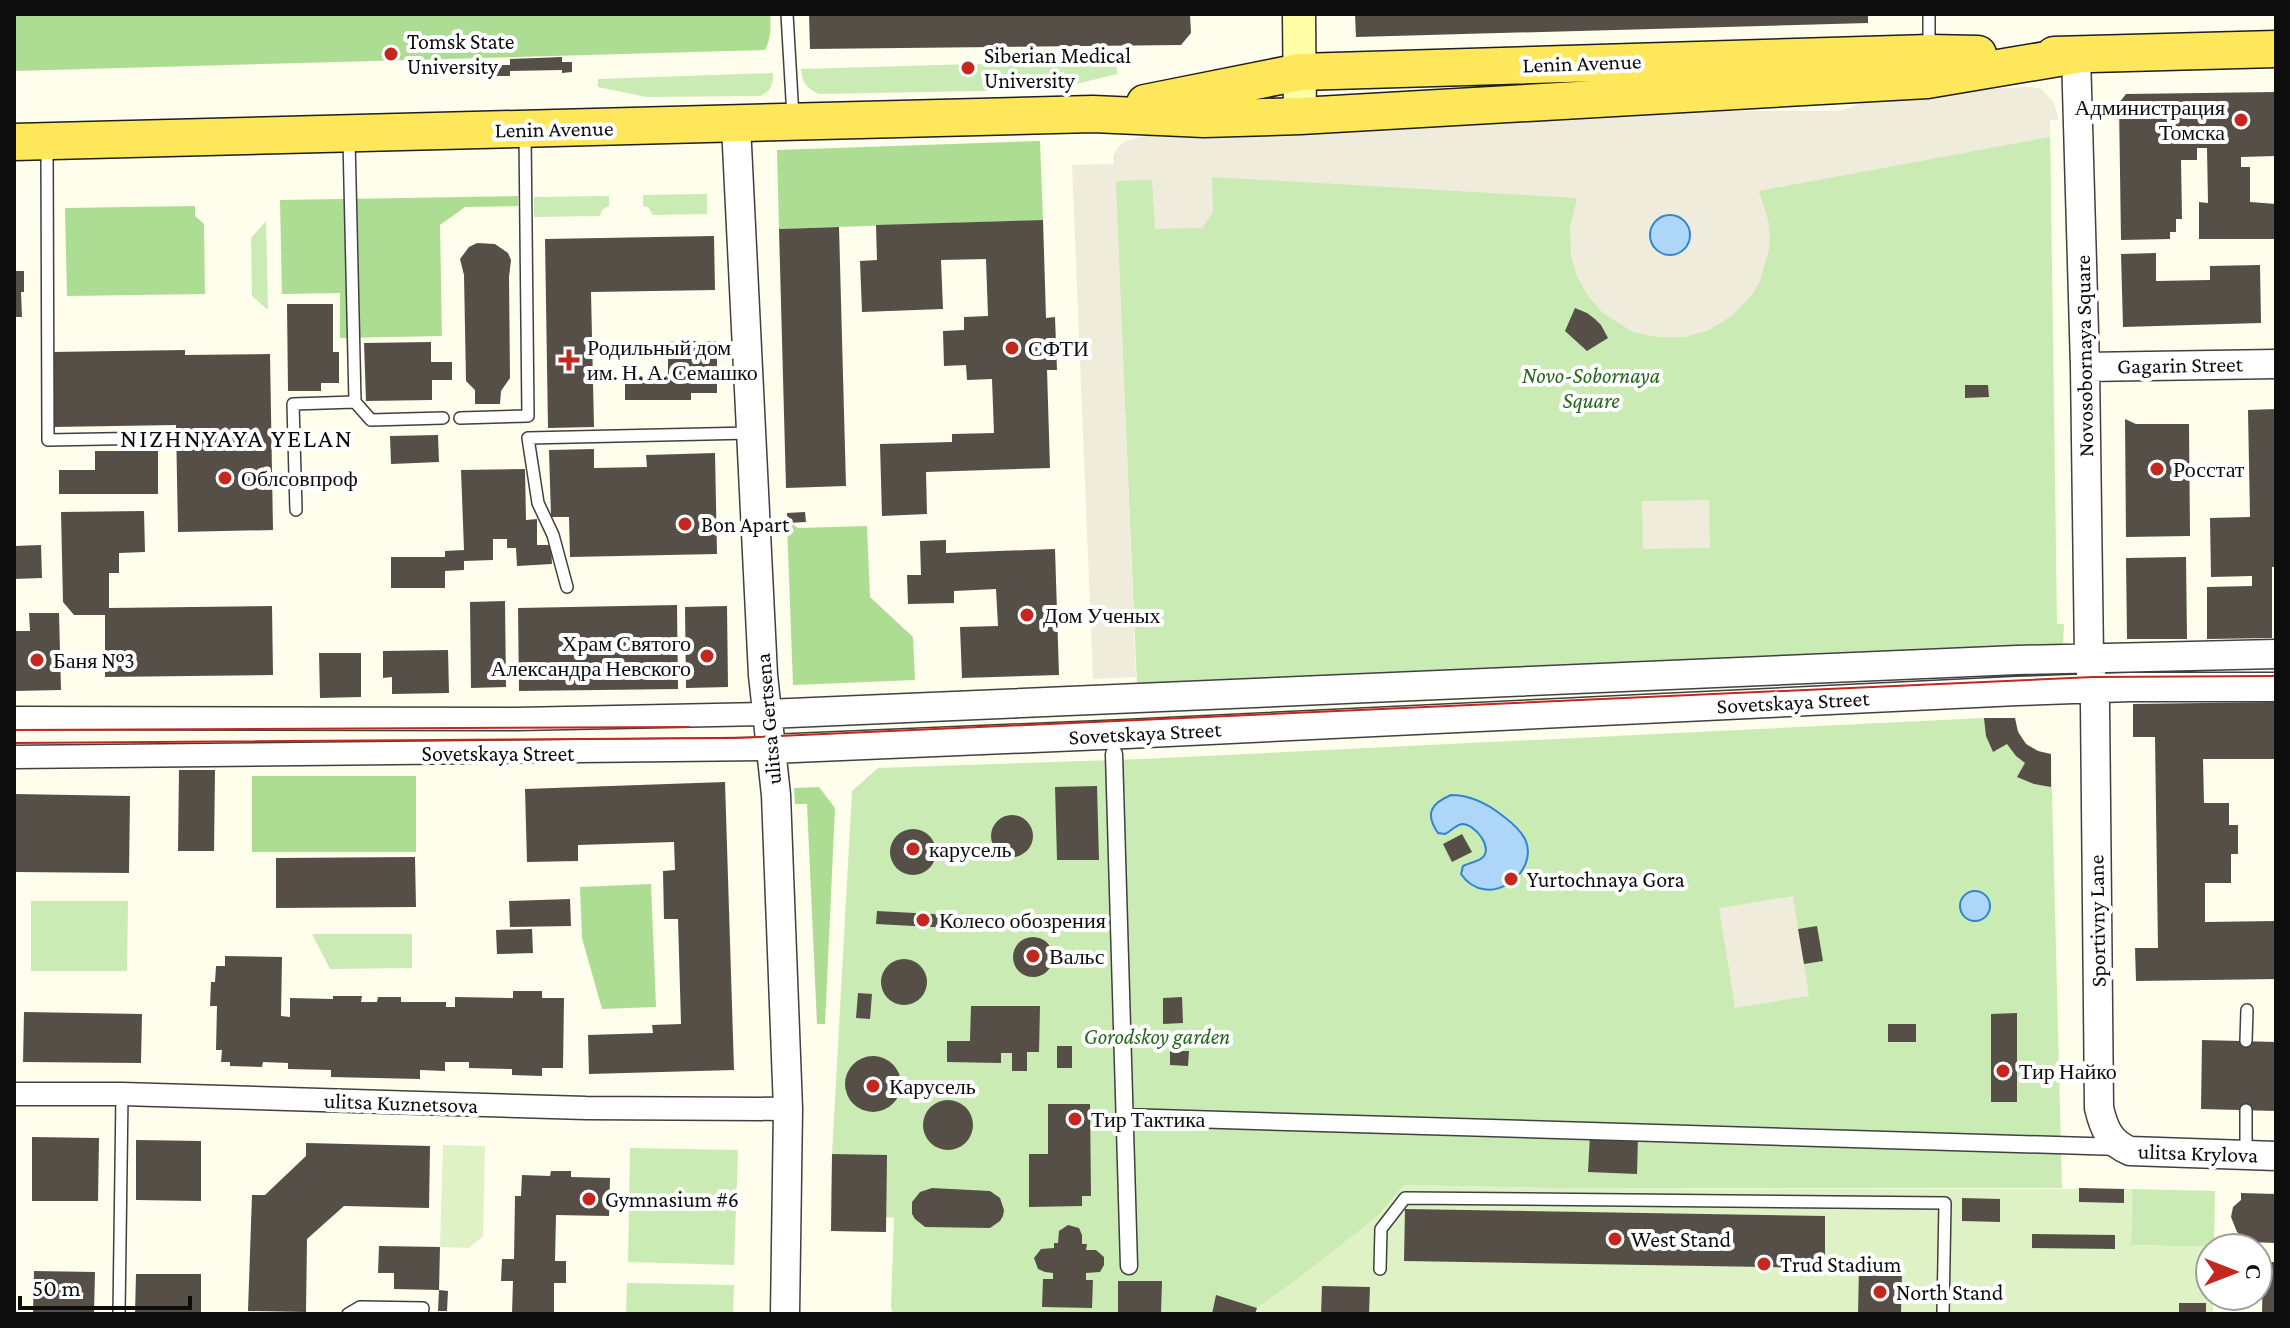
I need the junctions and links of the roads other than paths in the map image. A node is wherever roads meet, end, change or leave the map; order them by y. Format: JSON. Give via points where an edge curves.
{"nodes":[{"id":1,"x":787,"y":14,"type":"edge"},
{"id":2,"x":1299,"y":14,"type":"edge"},
{"id":3,"x":1929,"y":14,"type":"edge"},
{"id":4,"x":2276,"y":49,"type":"edge"},
{"id":5,"x":1930,"y":53,"type":"junction"},
{"id":6,"x":2076,"y":55,"type":"junction"},
{"id":7,"x":1300,"y":72,"type":"junction"},
{"id":8,"x":1093,"y":114,"type":"junction"},
{"id":9,"x":1300,"y":116,"type":"junction"},
{"id":10,"x":793,"y":123,"type":"junction"},
{"id":11,"x":736,"y":125,"type":"junction"},
{"id":12,"x":525,"y":129,"type":"junction"},
{"id":13,"x":349,"y":134,"type":"junction"},
{"id":14,"x":30,"y":142,"type":"edge"},
{"id":15,"x":2276,"y":364,"type":"edge"},
{"id":16,"x":2085,"y":367,"type":"junction"},
{"id":17,"x":355,"y":402,"type":"junction"},
{"id":18,"x":443,"y":418,"type":"dead end"},
{"id":19,"x":460,"y":418,"type":"dead end"},
{"id":20,"x":751,"y":433,"type":"junction"},
{"id":21,"x":156,"y":438,"type":"dead end"},
{"id":22,"x":296,"y":510,"type":"dead end"},
{"id":23,"x":567,"y":587,"type":"dead end"},
{"id":24,"x":2276,"y":654,"type":"edge"},
{"id":25,"x":2089,"y":657,"type":"junction"},
{"id":26,"x":2276,"y":687,"type":"edge"},
{"id":27,"x":2094,"y":688,"type":"junction"},
{"id":28,"x":767,"y":714,"type":"junction"},
{"id":29,"x":14,"y":718,"type":"edge"},
{"id":30,"x":771,"y":749,"type":"junction"},
{"id":31,"x":1114,"y":754,"type":"dead end"},
{"id":32,"x":14,"y":757,"type":"edge"},
{"id":33,"x":2247,"y":1010,"type":"dead end"},
{"id":34,"x":2246,"y":1041,"type":"dead end"},
{"id":35,"x":14,"y":1094,"type":"edge"},
{"id":36,"x":122,"y":1094,"type":"junction"},
{"id":37,"x":788,"y":1109,"type":"junction"},
{"id":38,"x":2246,"y":1110,"type":"dead end"},
{"id":39,"x":1124,"y":1117,"type":"junction"},
{"id":40,"x":2120,"y":1147,"type":"junction"},
{"id":41,"x":2246,"y":1155,"type":"junction"},
{"id":42,"x":2276,"y":1156,"type":"edge"},
{"id":43,"x":1129,"y":1266,"type":"dead end"},
{"id":44,"x":1380,"y":1269,"type":"dead end"},
{"id":45,"x":119,"y":1314,"type":"edge"},
{"id":46,"x":348,"y":1314,"type":"edge"},
{"id":47,"x":422,"y":1314,"type":"edge"},
{"id":48,"x":785,"y":1314,"type":"edge"},
{"id":49,"x":1943,"y":1314,"type":"edge"}],
"edges":[{"from":1,"to":10,"type":"lane"},
{"from":2,"to":7,"type":"main road"},
{"from":3,"to":5,"type":"lane"},
{"from":4,"to":6,"type":"main road","name":"Lenin Avenue"},
{"from":5,"to":6,"type":"main road","name":"Lenin Avenue"},
{"from":5,"to":7,"type":"main road","name":"Lenin Avenue"},
{"from":6,"to":9,"type":"main road","name":"Lenin Avenue","via":[[1927,80]]},
{"from":6,"to":16,"type":"street","name":"Novosobornaya Square"},
{"from":7,"to":8,"type":"main road","name":"Lenin Avenue"},
{"from":7,"to":9,"type":"main road"},
{"from":8,"to":9,"type":"main road","name":"Lenin Avenue"},
{"from":8,"to":10,"type":"main road","name":"Lenin Avenue"},
{"from":10,"to":11,"type":"main road","name":"Lenin Avenue"},
{"from":11,"to":12,"type":"main road","name":"Lenin Avenue"},
{"from":11,"to":20,"type":"street","name":"ulitsa Gertsena"},
{"from":12,"to":13,"type":"main road","name":"Lenin Avenue"},
{"from":12,"to":19,"type":"lane","via":[[528,416]]},
{"from":13,"to":14,"type":"main road","name":"Lenin Avenue"},
{"from":13,"to":17,"type":"lane"},
{"from":14,"to":21,"type":"lane","via":[[48,440]]},
{"from":15,"to":16,"type":"street","name":"Gagarin Street"},
{"from":16,"to":25,"type":"street","name":"Novosobornaya Square"},
{"from":17,"to":18,"type":"lane","via":[[371,420]]},
{"from":17,"to":22,"type":"lane","via":[[293,404]]},
{"from":20,"to":23,"type":"lane","via":[[528,438],[538,503]]},
{"from":20,"to":28,"type":"street","name":"ulitsa Gertsena"},
{"from":24,"to":25,"type":"street","name":"Sovetskaya Street"},
{"from":25,"to":27,"type":"street","name":"Novosobornaya Square"},
{"from":25,"to":28,"type":"street","name":"Sovetskaya Street"},
{"from":26,"to":27,"type":"street","name":"Sovetskaya Street"},
{"from":27,"to":30,"type":"street","name":"Sovetskaya Street"},
{"from":27,"to":40,"type":"street","name":"Sportivny Lane","via":[[2099,1108],[2110,1139]]},
{"from":28,"to":29,"type":"street","name":"Sovetskaya Street"},
{"from":28,"to":30,"type":"street","name":"ulitsa Gertsena"},
{"from":30,"to":32,"type":"street","name":"Sovetskaya Street"},
{"from":30,"to":37,"type":"street","name":"ulitsa Gertsena"},
{"from":31,"to":39,"type":"street"},
{"from":33,"to":34,"type":"lane"},
{"from":35,"to":36,"type":"street","name":"ulitsa Kuznetsova"},
{"from":36,"to":37,"type":"street","name":"ulitsa Kuznetsova"},
{"from":36,"to":45,"type":"lane"},
{"from":37,"to":48,"type":"street","name":"ulitsa Gertsena"},
{"from":38,"to":41,"type":"lane"},
{"from":39,"to":40,"type":"street"},
{"from":39,"to":43,"type":"street"},
{"from":40,"to":41,"type":"street","name":"ulitsa Krylova","via":[[2142,1153]]},
{"from":41,"to":42,"type":"street","name":"ulitsa Krylova"},
{"from":44,"to":49,"type":"lane","via":[[1381,1229],[1405,1198],[1945,1203]]},
{"from":46,"to":47,"type":"lane","via":[[360,1307],[423,1308]]}]}
